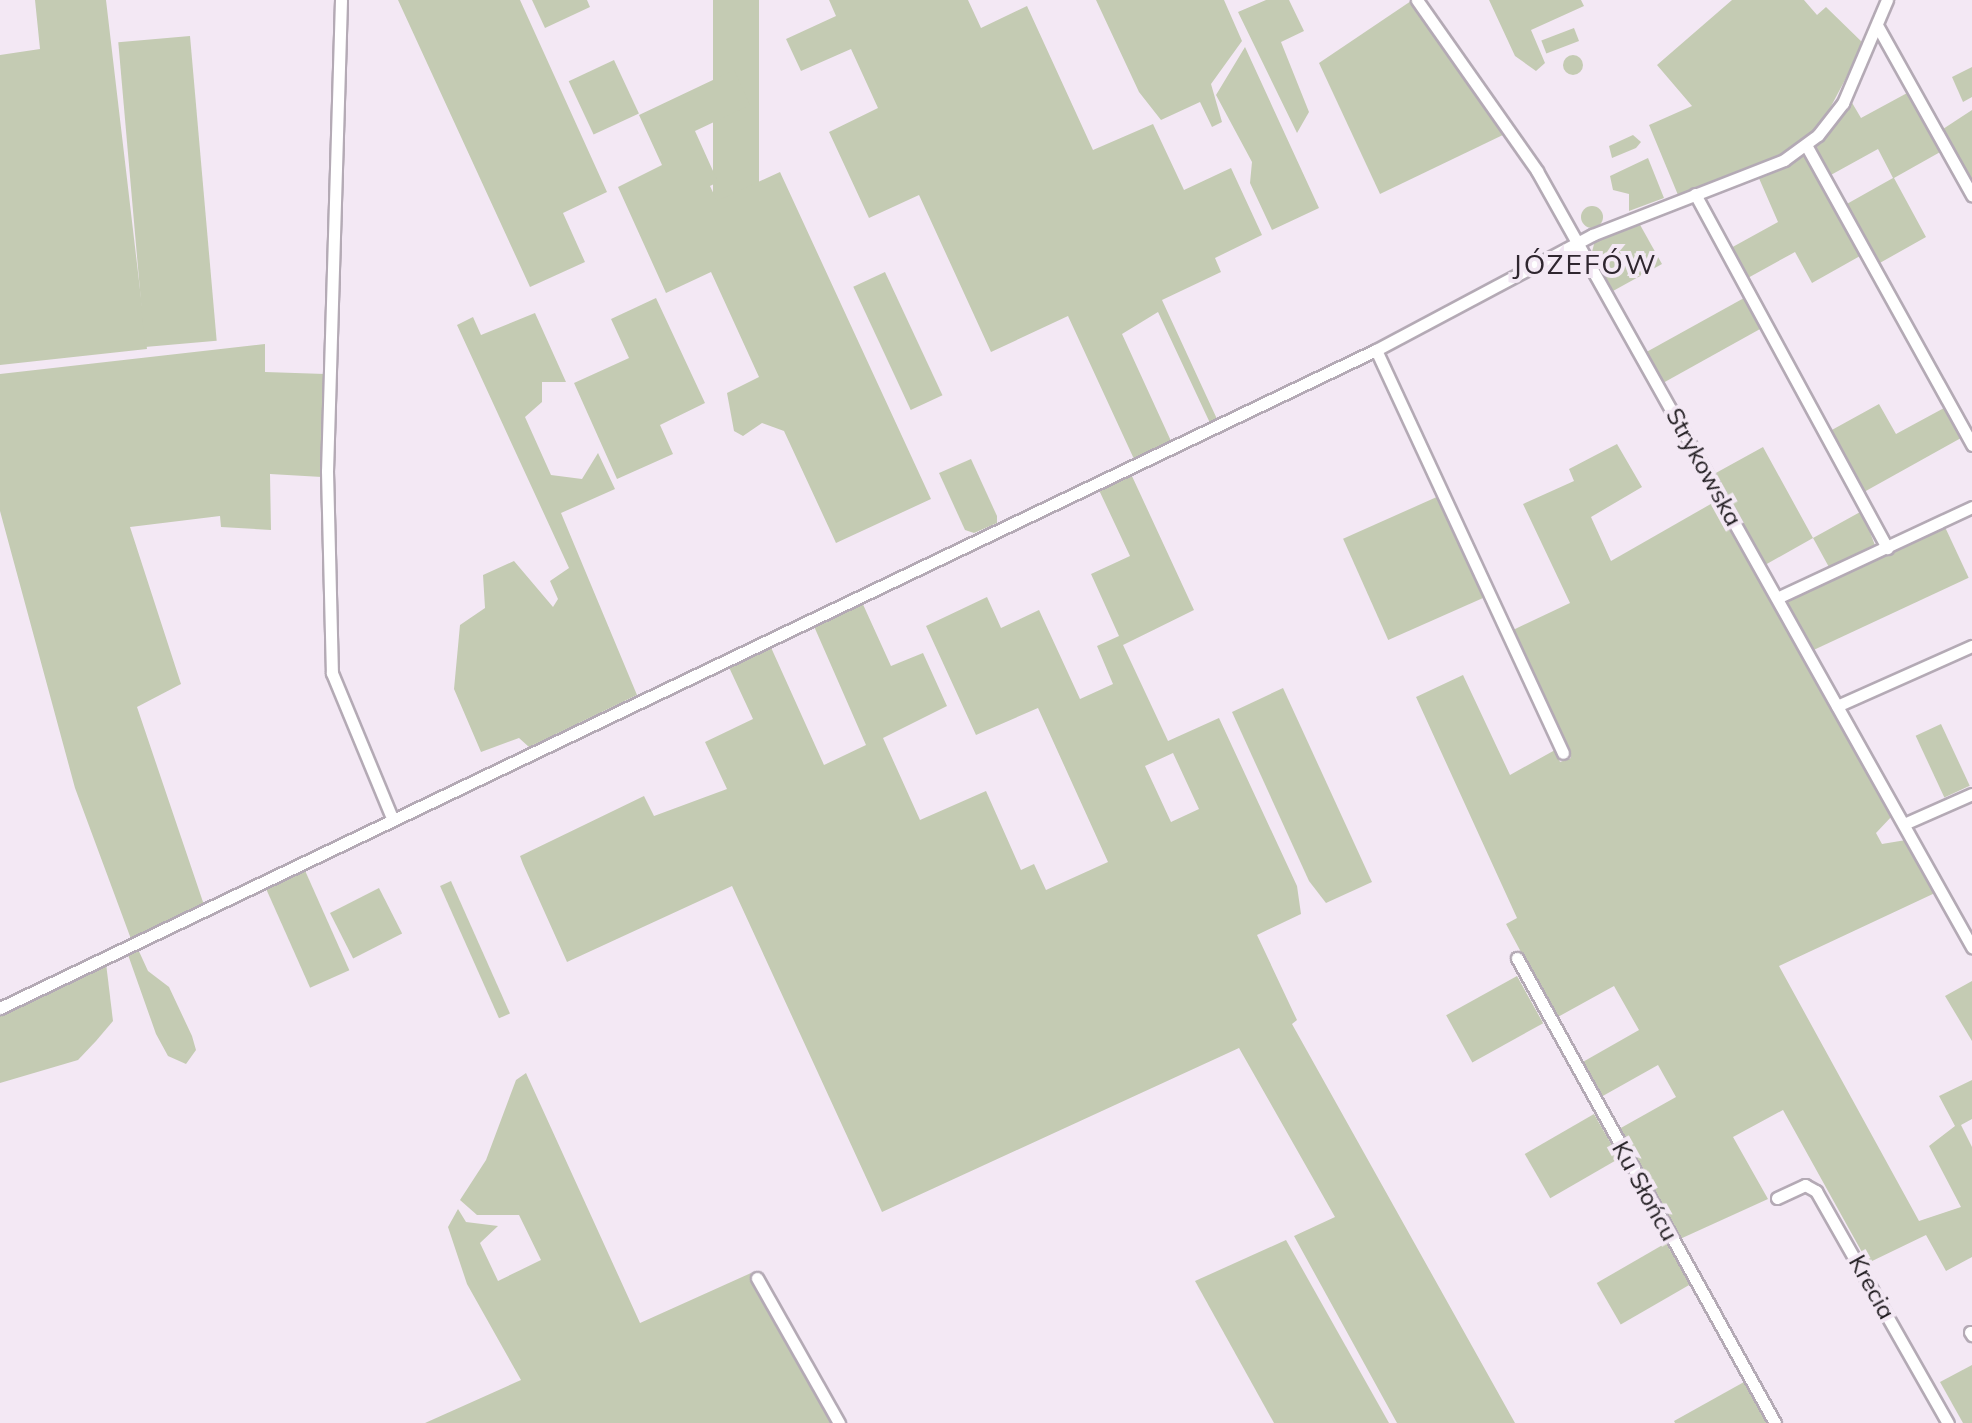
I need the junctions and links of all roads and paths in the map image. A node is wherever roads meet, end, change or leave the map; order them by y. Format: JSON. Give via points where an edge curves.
{"nodes":[{"id":1,"x":341,"y":0,"type":"edge"},
{"id":2,"x":1417,"y":0,"type":"edge"},
{"id":3,"x":1887,"y":0,"type":"edge"},
{"id":4,"x":1878,"y":27,"type":"junction"},
{"id":5,"x":1806,"y":145,"type":"junction"},
{"id":6,"x":1695,"y":194,"type":"junction"},
{"id":7,"x":1972,"y":195,"type":"edge"},
{"id":8,"x":1579,"y":242,"type":"junction"},
{"id":9,"x":1376,"y":350,"type":"junction"},
{"id":10,"x":1972,"y":445,"type":"edge"},
{"id":11,"x":1972,"y":507,"type":"edge"},
{"id":12,"x":1887,"y":548,"type":"junction"},
{"id":13,"x":1777,"y":598,"type":"junction"},
{"id":14,"x":1972,"y":646,"type":"edge"},
{"id":15,"x":1837,"y":706,"type":"junction"},
{"id":16,"x":1563,"y":753,"type":"dead end"},
{"id":17,"x":1972,"y":794,"type":"edge"},
{"id":18,"x":392,"y":818,"type":"junction"},
{"id":19,"x":1904,"y":824,"type":"junction"},
{"id":20,"x":1972,"y":947,"type":"edge"},
{"id":21,"x":1517,"y":958,"type":"dead end"},
{"id":22,"x":0,"y":1008,"type":"edge"},
{"id":23,"x":1777,"y":1198,"type":"dead end"},
{"id":24,"x":757,"y":1278,"type":"dead end"},
{"id":25,"x":839,"y":1423,"type":"edge"},
{"id":26,"x":1775,"y":1423,"type":"edge"},
{"id":27,"x":1948,"y":1423,"type":"edge"}],
"edges":[{"from":1,"to":18,"type":"street","via":[[327,456],[332,673]]},
{"from":2,"to":8,"type":"street","name":"Strykowska","via":[[1516,135]]},
{"from":3,"to":4,"type":"street"},
{"from":4,"to":5,"type":"street","via":[[1843,103]]},
{"from":4,"to":7,"type":"street"},
{"from":5,"to":6,"type":"street"},
{"from":5,"to":10,"type":"street"},
{"from":6,"to":8,"type":"street"},
{"from":6,"to":12,"type":"street"},
{"from":8,"to":9,"type":"street"},
{"from":8,"to":13,"type":"street","name":"Strykowska"},
{"from":9,"to":16,"type":"street"},
{"from":9,"to":18,"type":"street"},
{"from":11,"to":12,"type":"street"},
{"from":12,"to":13,"type":"street"},
{"from":13,"to":15,"type":"street","name":"Strykowska"},
{"from":14,"to":15,"type":"street"},
{"from":15,"to":19,"type":"street","name":"Strykowska"},
{"from":17,"to":19,"type":"street"},
{"from":18,"to":22,"type":"street"},
{"from":19,"to":20,"type":"street","name":"Strykowska"},
{"from":21,"to":26,"type":"street","name":"Ku Słońcu"},
{"from":23,"to":27,"type":"street","name":"Krecia","via":[[1805,1185],[1816,1191]]},
{"from":24,"to":25,"type":"street"}]}
